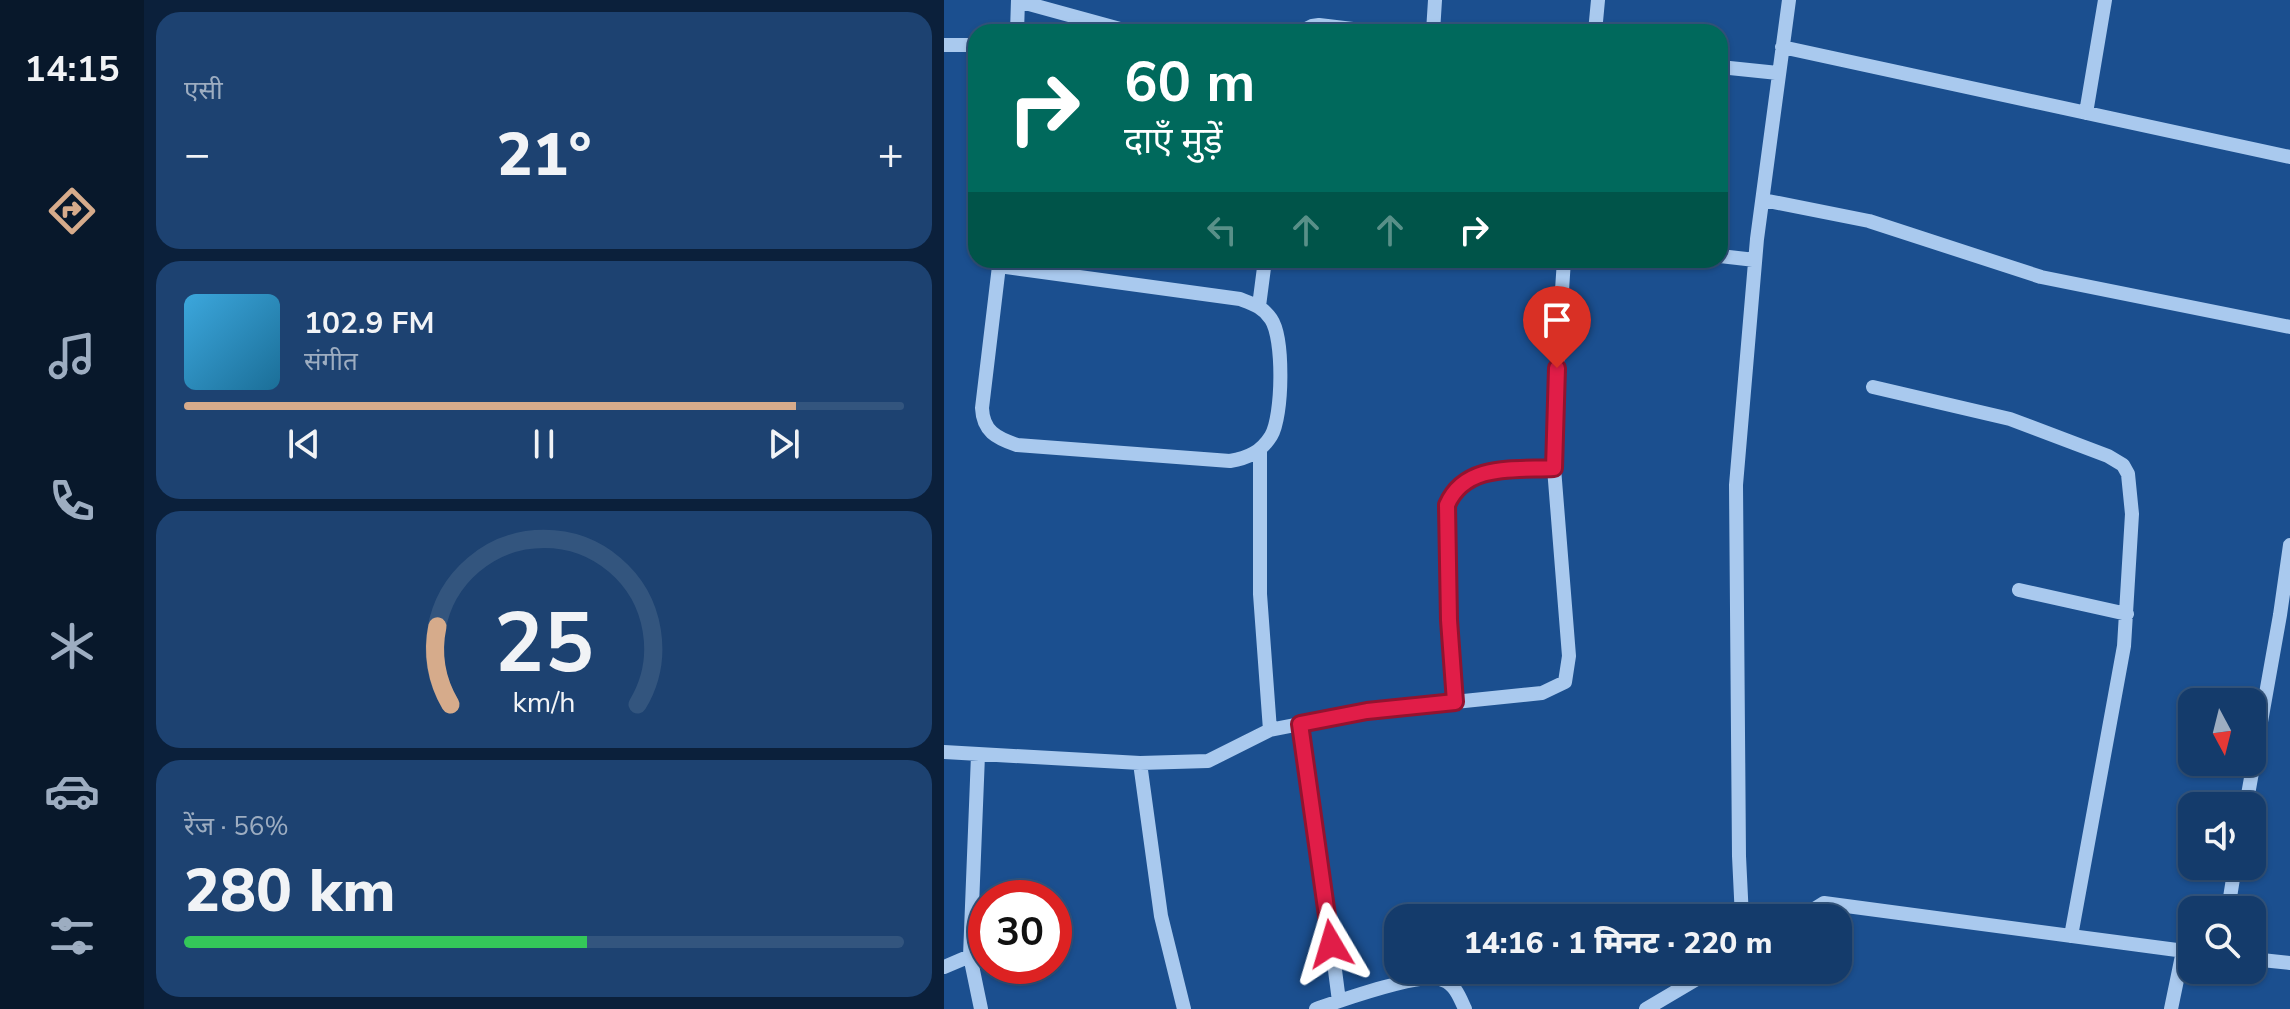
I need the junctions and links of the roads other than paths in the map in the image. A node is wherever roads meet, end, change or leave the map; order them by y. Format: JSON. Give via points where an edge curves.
{"nodes":[{"id":1,"x":1018,"y":0,"type":"edge"},
{"id":2,"x":1435,"y":0,"type":"edge"},
{"id":3,"x":1598,"y":0,"type":"edge"},
{"id":4,"x":1789,"y":0,"type":"edge"},
{"id":5,"x":2105,"y":0,"type":"edge"},
{"id":6,"x":1017,"y":24,"type":"edge"},
{"id":7,"x":1103,"y":24,"type":"edge"},
{"id":8,"x":1434,"y":24,"type":"edge"},
{"id":9,"x":1596,"y":24,"type":"edge"},
{"id":10,"x":944,"y":45,"type":"edge"},
{"id":11,"x":968,"y":45,"type":"edge"},
{"id":12,"x":1782,"y":47,"type":"junction"},
{"id":13,"x":1728,"y":68,"type":"edge"},
{"id":14,"x":1778,"y":73,"type":"junction"},
{"id":15,"x":2086,"y":113,"type":"junction"},
{"id":16,"x":2290,"y":157,"type":"edge"},
{"id":17,"x":1763,"y":200,"type":"junction"},
{"id":18,"x":1728,"y":257,"type":"edge"},
{"id":19,"x":1755,"y":260,"type":"junction"},
{"id":20,"x":999,"y":268,"type":"edge"},
{"id":21,"x":1033,"y":268,"type":"edge"},
{"id":22,"x":1264,"y":268,"type":"edge"},
{"id":23,"x":1563,"y":268,"type":"edge"},
{"id":24,"x":1259,"y":306,"type":"junction"},
{"id":25,"x":2290,"y":327,"type":"edge"},
{"id":26,"x":1873,"y":387,"type":"dead end"},
{"id":27,"x":1260,"y":450,"type":"junction"},
{"id":28,"x":1554,"y":468,"type":"junction"},
{"id":29,"x":2290,"y":545,"type":"edge"},
{"id":30,"x":2019,"y":590,"type":"dead end"},
{"id":31,"x":2127,"y":614,"type":"junction"},
{"id":32,"x":2285,"y":616,"type":"edge"},
{"id":33,"x":1455,"y":702,"type":"junction"},
{"id":34,"x":1300,"y":724,"type":"junction"},
{"id":35,"x":1270,"y":730,"type":"junction"},
{"id":36,"x":944,"y":752,"type":"edge"},
{"id":37,"x":978,"y":755,"type":"junction"},
{"id":38,"x":1140,"y":763,"type":"junction"},
{"id":39,"x":2249,"y":792,"type":"edge"},
{"id":40,"x":973,"y":880,"type":"edge"},
{"id":41,"x":1741,"y":904,"type":"edge"},
{"id":42,"x":1852,"y":907,"type":"edge"},
{"id":43,"x":2071,"y":936,"type":"junction"},
{"id":44,"x":2178,"y":950,"type":"edge"},
{"id":45,"x":968,"y":957,"type":"edge"},
{"id":46,"x":2266,"y":960,"type":"edge"},
{"id":47,"x":2290,"y":963,"type":"edge"},
{"id":48,"x":944,"y":967,"type":"edge"},
{"id":49,"x":976,"y":984,"type":"edge"},
{"id":50,"x":1688,"y":984,"type":"edge"},
{"id":51,"x":2178,"y":984,"type":"edge"},
{"id":52,"x":1339,"y":1001,"type":"junction"},
{"id":53,"x":981,"y":1009,"type":"edge"},
{"id":54,"x":1184,"y":1009,"type":"edge"},
{"id":55,"x":1316,"y":1009,"type":"edge"},
{"id":56,"x":1465,"y":1009,"type":"edge"},
{"id":57,"x":1646,"y":1009,"type":"edge"},
{"id":58,"x":2171,"y":1009,"type":"edge"}],
"edges":[{"from":1,"to":6,"type":"street"},
{"from":1,"to":7,"type":"street"},
{"from":2,"to":8,"type":"street"},
{"from":3,"to":9,"type":"street"},
{"from":4,"to":12,"type":"street"},
{"from":5,"to":15,"type":"street"},
{"from":10,"to":11,"type":"street"},
{"from":12,"to":14,"type":"street"},
{"from":12,"to":15,"type":"street"},
{"from":13,"to":14,"type":"street"},
{"from":14,"to":17,"type":"street"},
{"from":15,"to":16,"type":"street"},
{"from":17,"to":19,"type":"street"},
{"from":17,"to":25,"type":"street","via":[[1857,218],[2041,277]]},
{"from":18,"to":19,"type":"street"},
{"from":19,"to":41,"type":"street","via":[[1736,485]]},
{"from":20,"to":27,"type":"street","via":[[982,408],[989,432],[1017,445],[1230,461]]},
{"from":21,"to":24,"type":"street"},
{"from":22,"to":24,"type":"street"},
{"from":23,"to":28,"type":"street"},
{"from":24,"to":27,"type":"street","via":[[1272,321],[1279,352],[1277,420]]},
{"from":26,"to":31,"type":"street","via":[[2010,419],[2123,465],[2132,493]]},
{"from":27,"to":35,"type":"street","via":[[1260,594]]},
{"from":28,"to":33,"type":"street","via":[[1475,475],[1453,491],[1447,505]]},
{"from":28,"to":33,"type":"street","via":[[1569,656],[1565,682],[1542,693]]},
{"from":29,"to":32,"type":"street"},
{"from":30,"to":31,"type":"street"},
{"from":31,"to":43,"type":"street"},
{"from":32,"to":39,"type":"street"},
{"from":33,"to":34,"type":"street"},
{"from":34,"to":35,"type":"street"},
{"from":34,"to":52,"type":"street"},
{"from":35,"to":38,"type":"street","via":[[1208,761]]},
{"from":36,"to":37,"type":"street"},
{"from":37,"to":38,"type":"street"},
{"from":37,"to":40,"type":"street"},
{"from":38,"to":54,"type":"street","via":[[1161,916]]},
{"from":42,"to":43,"type":"street"},
{"from":43,"to":44,"type":"street"},
{"from":45,"to":48,"type":"street"},
{"from":46,"to":47,"type":"street"},
{"from":49,"to":53,"type":"street"},
{"from":50,"to":57,"type":"street"},
{"from":51,"to":58,"type":"street"},
{"from":52,"to":55,"type":"street"},
{"from":52,"to":56,"type":"street","via":[[1434,977],[1447,981]]}]}
